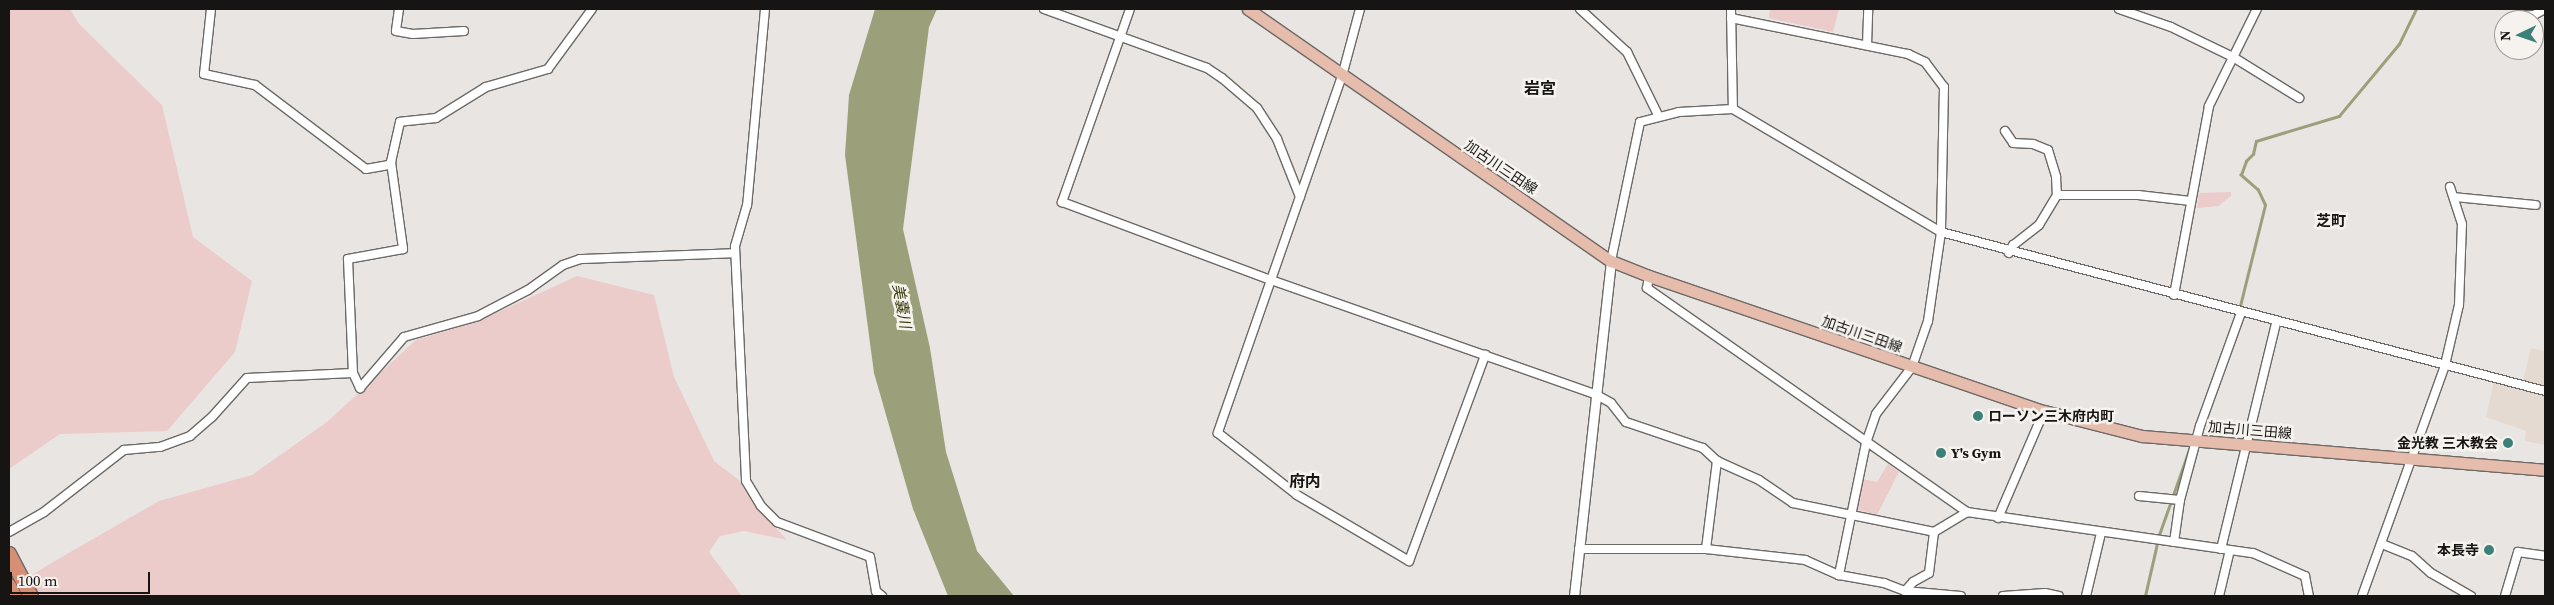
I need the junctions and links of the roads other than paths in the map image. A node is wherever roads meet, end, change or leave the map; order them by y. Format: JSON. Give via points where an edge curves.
{"nodes":[{"id":1,"x":211,"y":9,"type":"edge"},
{"id":2,"x":399,"y":9,"type":"edge"},
{"id":3,"x":592,"y":9,"type":"edge"},
{"id":4,"x":765,"y":9,"type":"edge"},
{"id":5,"x":1044,"y":9,"type":"edge"},
{"id":6,"x":1130,"y":9,"type":"edge"},
{"id":7,"x":1248,"y":9,"type":"edge"},
{"id":8,"x":1360,"y":9,"type":"edge"},
{"id":9,"x":1580,"y":9,"type":"edge"},
{"id":10,"x":1730,"y":9,"type":"edge"},
{"id":11,"x":1868,"y":9,"type":"edge"},
{"id":12,"x":2119,"y":9,"type":"edge"},
{"id":13,"x":2257,"y":9,"type":"edge"},
{"id":14,"x":1731,"y":18,"type":"junction"},
{"id":15,"x":464,"y":31,"type":"dead end"},
{"id":16,"x":1120,"y":36,"type":"junction"},
{"id":17,"x":1867,"y":45,"type":"junction"},
{"id":18,"x":2233,"y":57,"type":"junction"},
{"id":19,"x":1342,"y":76,"type":"junction"},
{"id":20,"x":2299,"y":98,"type":"dead end"},
{"id":21,"x":1733,"y":110,"type":"junction"},
{"id":22,"x":1658,"y":115,"type":"junction"},
{"id":23,"x":2005,"y":131,"type":"dead end"},
{"id":24,"x":391,"y":162,"type":"junction"},
{"id":25,"x":2450,"y":187,"type":"dead end"},
{"id":26,"x":2057,"y":195,"type":"junction"},
{"id":27,"x":1300,"y":197,"type":"junction"},
{"id":28,"x":2454,"y":197,"type":"junction"},
{"id":29,"x":2191,"y":201,"type":"junction"},
{"id":30,"x":2536,"y":205,"type":"dead end"},
{"id":31,"x":1942,"y":232,"type":"junction"},
{"id":32,"x":735,"y":253,"type":"junction"},
{"id":33,"x":2009,"y":253,"type":"junction"},
{"id":34,"x":1611,"y":260,"type":"junction"},
{"id":35,"x":1649,"y":276,"type":"junction"},
{"id":36,"x":1271,"y":280,"type":"junction"},
{"id":37,"x":2174,"y":295,"type":"junction"},
{"id":38,"x":2238,"y":312,"type":"junction"},
{"id":39,"x":2276,"y":323,"type":"junction"},
{"id":40,"x":1485,"y":355,"type":"junction"},
{"id":41,"x":2445,"y":365,"type":"junction"},
{"id":42,"x":1912,"y":367,"type":"junction"},
{"id":43,"x":353,"y":373,"type":"junction"},
{"id":44,"x":2545,"y":391,"type":"edge"},
{"id":45,"x":1595,"y":394,"type":"junction"},
{"id":46,"x":2044,"y":411,"type":"junction"},
{"id":47,"x":2196,"y":440,"type":"junction"},
{"id":48,"x":1866,"y":443,"type":"junction"},
{"id":49,"x":2244,"y":444,"type":"junction"},
{"id":50,"x":2411,"y":458,"type":"junction"},
{"id":51,"x":1717,"y":461,"type":"junction"},
{"id":52,"x":2545,"y":470,"type":"edge"},
{"id":53,"x":2139,"y":496,"type":"dead end"},
{"id":54,"x":2180,"y":500,"type":"junction"},
{"id":55,"x":1967,"y":512,"type":"junction"},
{"id":56,"x":1852,"y":515,"type":"junction"},
{"id":57,"x":1998,"y":518,"type":"junction"},
{"id":58,"x":9,"y":532,"type":"edge"},
{"id":59,"x":1934,"y":532,"type":"junction"},
{"id":60,"x":2101,"y":532,"type":"junction"},
{"id":61,"x":2174,"y":542,"type":"junction"},
{"id":62,"x":2382,"y":544,"type":"junction"},
{"id":63,"x":2221,"y":548,"type":"junction"},
{"id":64,"x":1579,"y":549,"type":"junction"},
{"id":65,"x":1706,"y":549,"type":"junction"},
{"id":66,"x":2230,"y":550,"type":"junction"},
{"id":67,"x":9,"y":554,"type":"edge"},
{"id":68,"x":2545,"y":556,"type":"edge"},
{"id":69,"x":1839,"y":575,"type":"junction"},
{"id":70,"x":9,"y":586,"type":"edge"},
{"id":71,"x":1905,"y":591,"type":"junction"},
{"id":72,"x":14,"y":596,"type":"edge"},
{"id":73,"x":31,"y":596,"type":"edge"},
{"id":74,"x":882,"y":596,"type":"edge"},
{"id":75,"x":1573,"y":596,"type":"edge"},
{"id":76,"x":1961,"y":596,"type":"edge"},
{"id":77,"x":2003,"y":596,"type":"edge"},
{"id":78,"x":2059,"y":596,"type":"edge"},
{"id":79,"x":2086,"y":596,"type":"edge"},
{"id":80,"x":2219,"y":596,"type":"edge"},
{"id":81,"x":2309,"y":596,"type":"edge"},
{"id":82,"x":2362,"y":596,"type":"edge"},
{"id":83,"x":2471,"y":596,"type":"edge"},
{"id":84,"x":2506,"y":596,"type":"edge"}],
"edges":[{"from":1,"to":24,"type":"street","via":[[204,74],[255,85],[366,169]]},
{"from":2,"to":15,"type":"street","via":[[396,31],[413,34]]},
{"from":3,"to":24,"type":"street","via":[[548,69],[486,87],[436,118],[400,122]]},
{"from":4,"to":32,"type":"street","via":[[747,205]]},
{"from":5,"to":16,"type":"street"},
{"from":6,"to":16,"type":"street"},
{"from":7,"to":19,"type":"main road","name":"加古川三田線"},
{"from":8,"to":19,"type":"street"},
{"from":9,"to":22,"type":"street","via":[[1627,52]]},
{"from":10,"to":14,"type":"street"},
{"from":11,"to":17,"type":"street"},
{"from":12,"to":18,"type":"street","via":[[2171,27]]},
{"from":13,"to":18,"type":"street"},
{"from":14,"to":17,"type":"street"},
{"from":14,"to":21,"type":"street"},
{"from":16,"to":27,"type":"street","via":[[1207,68],[1257,108],[1277,139]]},
{"from":16,"to":36,"type":"street","via":[[1062,202]]},
{"from":17,"to":31,"type":"street","via":[[1908,54],[1925,62],[1944,87]]},
{"from":18,"to":20,"type":"street"},
{"from":18,"to":29,"type":"street","via":[[2209,106]]},
{"from":19,"to":27,"type":"street"},
{"from":19,"to":34,"type":"main road","name":"加古川三田線"},
{"from":21,"to":22,"type":"street"},
{"from":21,"to":31,"type":"street"},
{"from":22,"to":34,"type":"street","via":[[1640,122]]},
{"from":23,"to":26,"type":"street","via":[[2013,143],[2033,144],[2048,150],[2056,177]]},
{"from":24,"to":43,"type":"street","via":[[403,249],[348,258]]},
{"from":25,"to":28,"type":"street"},
{"from":26,"to":29,"type":"street","via":[[2138,195]]},
{"from":26,"to":33,"type":"street","via":[[2039,225],[2013,245]]},
{"from":27,"to":36,"type":"street"},
{"from":28,"to":30,"type":"street"},
{"from":28,"to":41,"type":"street","via":[[2462,224],[2462,252],[2459,305]]},
{"from":29,"to":37,"type":"street"},
{"from":31,"to":33,"type":"street"},
{"from":31,"to":42,"type":"street","via":[[1928,322]]},
{"from":32,"to":43,"type":"street","via":[[572,262],[478,316],[404,337],[390,349],[360,388]]},
{"from":32,"to":74,"type":"street","via":[[746,481],[761,506],[777,522],[870,557],[876,592]]},
{"from":33,"to":37,"type":"street"},
{"from":34,"to":35,"type":"main road","name":"加古川三田線"},
{"from":34,"to":45,"type":"street"},
{"from":35,"to":42,"type":"main road","name":"加古川三田線"},
{"from":35,"to":48,"type":"street","via":[[1647,288]]},
{"from":36,"to":40,"type":"street"},
{"from":36,"to":40,"type":"street","via":[[1218,433],[1297,495],[1409,561]]},
{"from":37,"to":38,"type":"street"},
{"from":38,"to":39,"type":"street"},
{"from":38,"to":47,"type":"street"},
{"from":39,"to":41,"type":"street"},
{"from":39,"to":49,"type":"street"},
{"from":40,"to":45,"type":"street"},
{"from":41,"to":44,"type":"street"},
{"from":41,"to":50,"type":"street"},
{"from":42,"to":46,"type":"main road","name":"加古川三田線"},
{"from":42,"to":48,"type":"street","via":[[1876,414]]},
{"from":43,"to":58,"type":"street","via":[[246,378],[212,417],[190,436],[160,447],[124,450],[44,512]]},
{"from":45,"to":51,"type":"street","via":[[1611,403],[1626,422],[1703,448]]},
{"from":45,"to":64,"type":"street"},
{"from":46,"to":47,"type":"main road","name":"加古川三田線","via":[[2142,436]]},
{"from":46,"to":57,"type":"street"},
{"from":47,"to":49,"type":"main road","name":"加古川三田線"},
{"from":47,"to":54,"type":"street"},
{"from":48,"to":55,"type":"street"},
{"from":48,"to":56,"type":"street"},
{"from":49,"to":50,"type":"main road","name":"加古川三田線"},
{"from":49,"to":63,"type":"street"},
{"from":50,"to":52,"type":"main road","name":"加古川三田線"},
{"from":50,"to":62,"type":"street"},
{"from":51,"to":56,"type":"street","via":[[1759,480],[1793,503]]},
{"from":51,"to":65,"type":"street"},
{"from":53,"to":54,"type":"street"},
{"from":54,"to":61,"type":"street"},
{"from":55,"to":57,"type":"street"},
{"from":55,"to":59,"type":"street"},
{"from":56,"to":59,"type":"street"},
{"from":56,"to":69,"type":"street"},
{"from":57,"to":60,"type":"street"},
{"from":59,"to":71,"type":"street","via":[[1929,573]]},
{"from":60,"to":61,"type":"street"},
{"from":60,"to":79,"type":"street"},
{"from":61,"to":63,"type":"street"},
{"from":62,"to":82,"type":"street"},
{"from":62,"to":83,"type":"street","via":[[2412,556],[2432,573]]},
{"from":63,"to":66,"type":"street"},
{"from":64,"to":65,"type":"street"},
{"from":64,"to":75,"type":"street"},
{"from":65,"to":69,"type":"street","via":[[1805,560]]},
{"from":66,"to":80,"type":"street"},
{"from":66,"to":81,"type":"street","via":[[2252,553],[2305,576]]},
{"from":67,"to":73,"type":"highway"},
{"from":68,"to":84,"type":"street","via":[[2518,552]]},
{"from":69,"to":71,"type":"street","via":[[1884,583]]},
{"from":70,"to":72,"type":"highway"},
{"from":71,"to":76,"type":"street"},
{"from":77,"to":78,"type":"street","via":[[2045,593]]}]}
